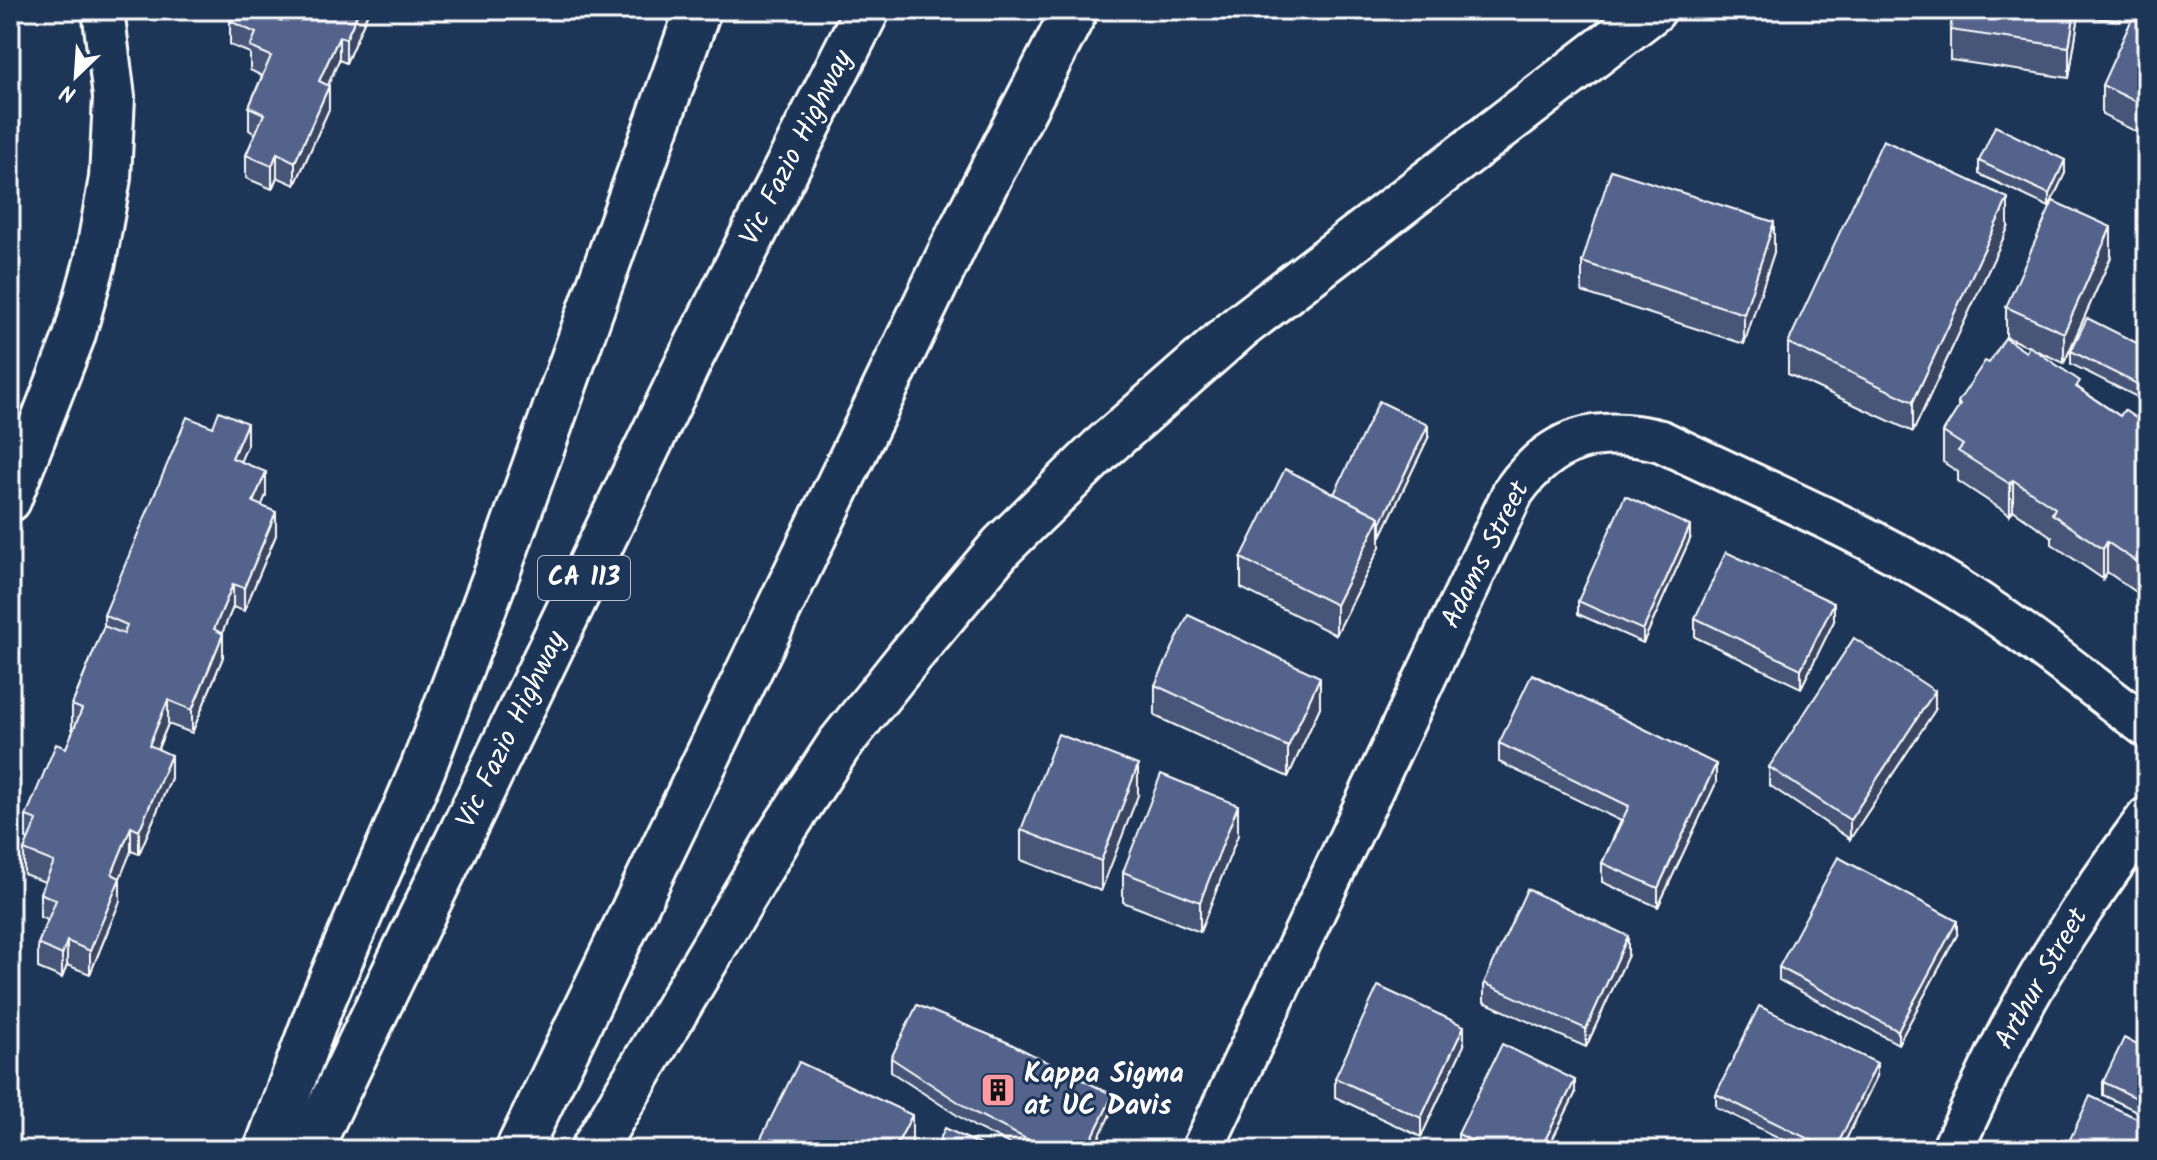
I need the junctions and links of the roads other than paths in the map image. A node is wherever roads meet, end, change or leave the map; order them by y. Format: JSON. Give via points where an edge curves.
{"nodes":[{"id":1,"x":103,"y":10,"type":"edge"},
{"id":2,"x":698,"y":10,"type":"edge"},
{"id":3,"x":867,"y":10,"type":"edge"},
{"id":4,"x":1075,"y":10,"type":"edge"},
{"id":5,"x":1653,"y":10,"type":"edge"},
{"id":6,"x":10,"y":501,"type":"edge"},
{"id":7,"x":2147,"y":727,"type":"edge"},
{"id":8,"x":2147,"y":818,"type":"edge"},
{"id":9,"x":267,"y":1150,"type":"edge"},
{"id":10,"x":309,"y":1150,"type":"edge"},
{"id":11,"x":518,"y":1150,"type":"edge"},
{"id":12,"x":593,"y":1150,"type":"edge"},
{"id":13,"x":1202,"y":1150,"type":"edge"},
{"id":14,"x":1952,"y":1150,"type":"edge"}],
"edges":[{"from":1,"to":6,"type":"street","via":[[114,97],[110,178],[95,262],[74,337]]},
{"from":2,"to":9,"type":"highway","via":[[498,570]]},
{"from":3,"to":10,"type":"highway","name":"Vic Fazio Highway","number":"CA 113","via":[[688,363]]},
{"from":4,"to":11,"type":"highway","via":[[960,233]]},
{"from":5,"to":12,"type":"highway","via":[[1240,327],[1101,449],[1002,546],[839,745]]},
{"from":7,"to":13,"type":"street","name":"Adams Street","via":[[2008,622],[1878,545],[1661,441],[1607,433],[1569,443],[1542,458],[1513,492]]},
{"from":8,"to":14,"type":"street","name":"Arthur Street","via":[[2050,958]]}]}
